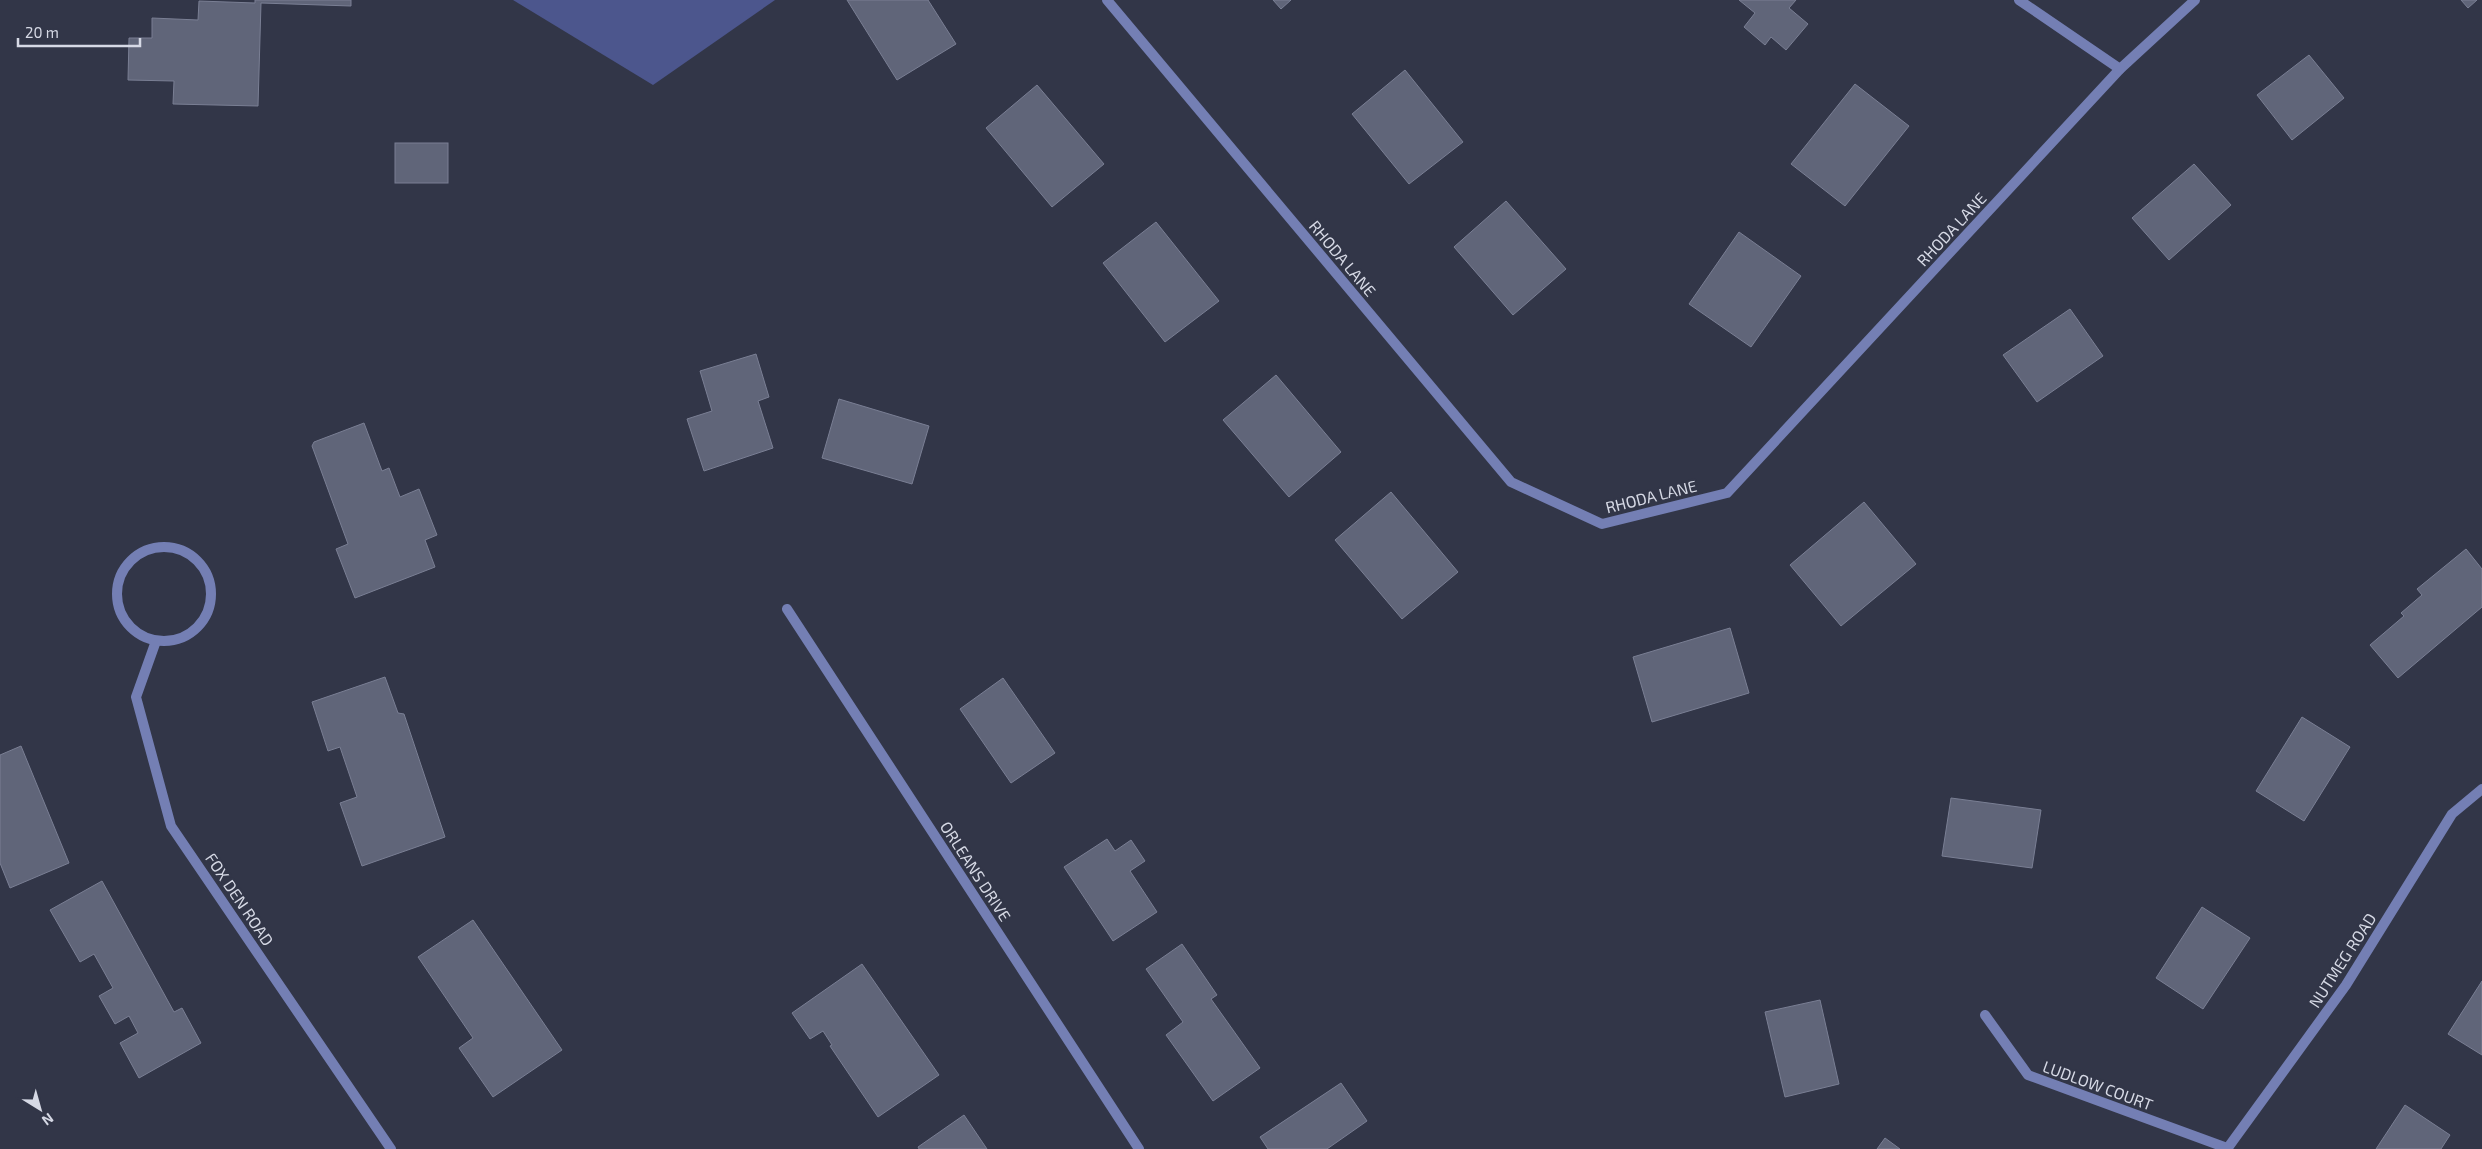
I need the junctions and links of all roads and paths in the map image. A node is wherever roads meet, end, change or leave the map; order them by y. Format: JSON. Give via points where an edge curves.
{"nodes":[{"id":1,"x":1107,"y":0,"type":"edge"},
{"id":2,"x":2019,"y":0,"type":"edge"},
{"id":3,"x":2195,"y":0,"type":"edge"},
{"id":4,"x":2120,"y":69,"type":"junction"},
{"id":5,"x":787,"y":609,"type":"dead end"},
{"id":6,"x":156,"y":641,"type":"junction"},
{"id":7,"x":2482,"y":789,"type":"edge"},
{"id":8,"x":1985,"y":1015,"type":"dead end"},
{"id":9,"x":2227,"y":1148,"type":"edge"},
{"id":10,"x":391,"y":1149,"type":"edge"},
{"id":11,"x":1139,"y":1149,"type":"edge"}],
"edges":[{"from":1,"to":4,"type":"street","name":"RHODA LANE","via":[[1511,482],[1602,524],[1727,493]]},
{"from":2,"to":4,"type":"street"},
{"from":3,"to":4,"type":"street","name":"RHODA LANE"},
{"from":5,"to":11,"type":"street","name":"ORLEANS DRIVE"},
{"from":6,"to":6,"type":"street","via":[[183,638],[204,621],[212,594],[205,568],[184,550],[158,546],[136,555],[122,572],[116,593],[121,615],[135,632]]},
{"from":6,"to":10,"type":"street","name":"FOX DEN ROAD","via":[[136,697],[171,826]]},
{"from":7,"to":9,"type":"street","name":"NUTMEG ROAD","via":[[2452,814],[2346,985]]},
{"from":8,"to":9,"type":"street","name":"LUDLOW COURT","via":[[2028,1075]]}]}
